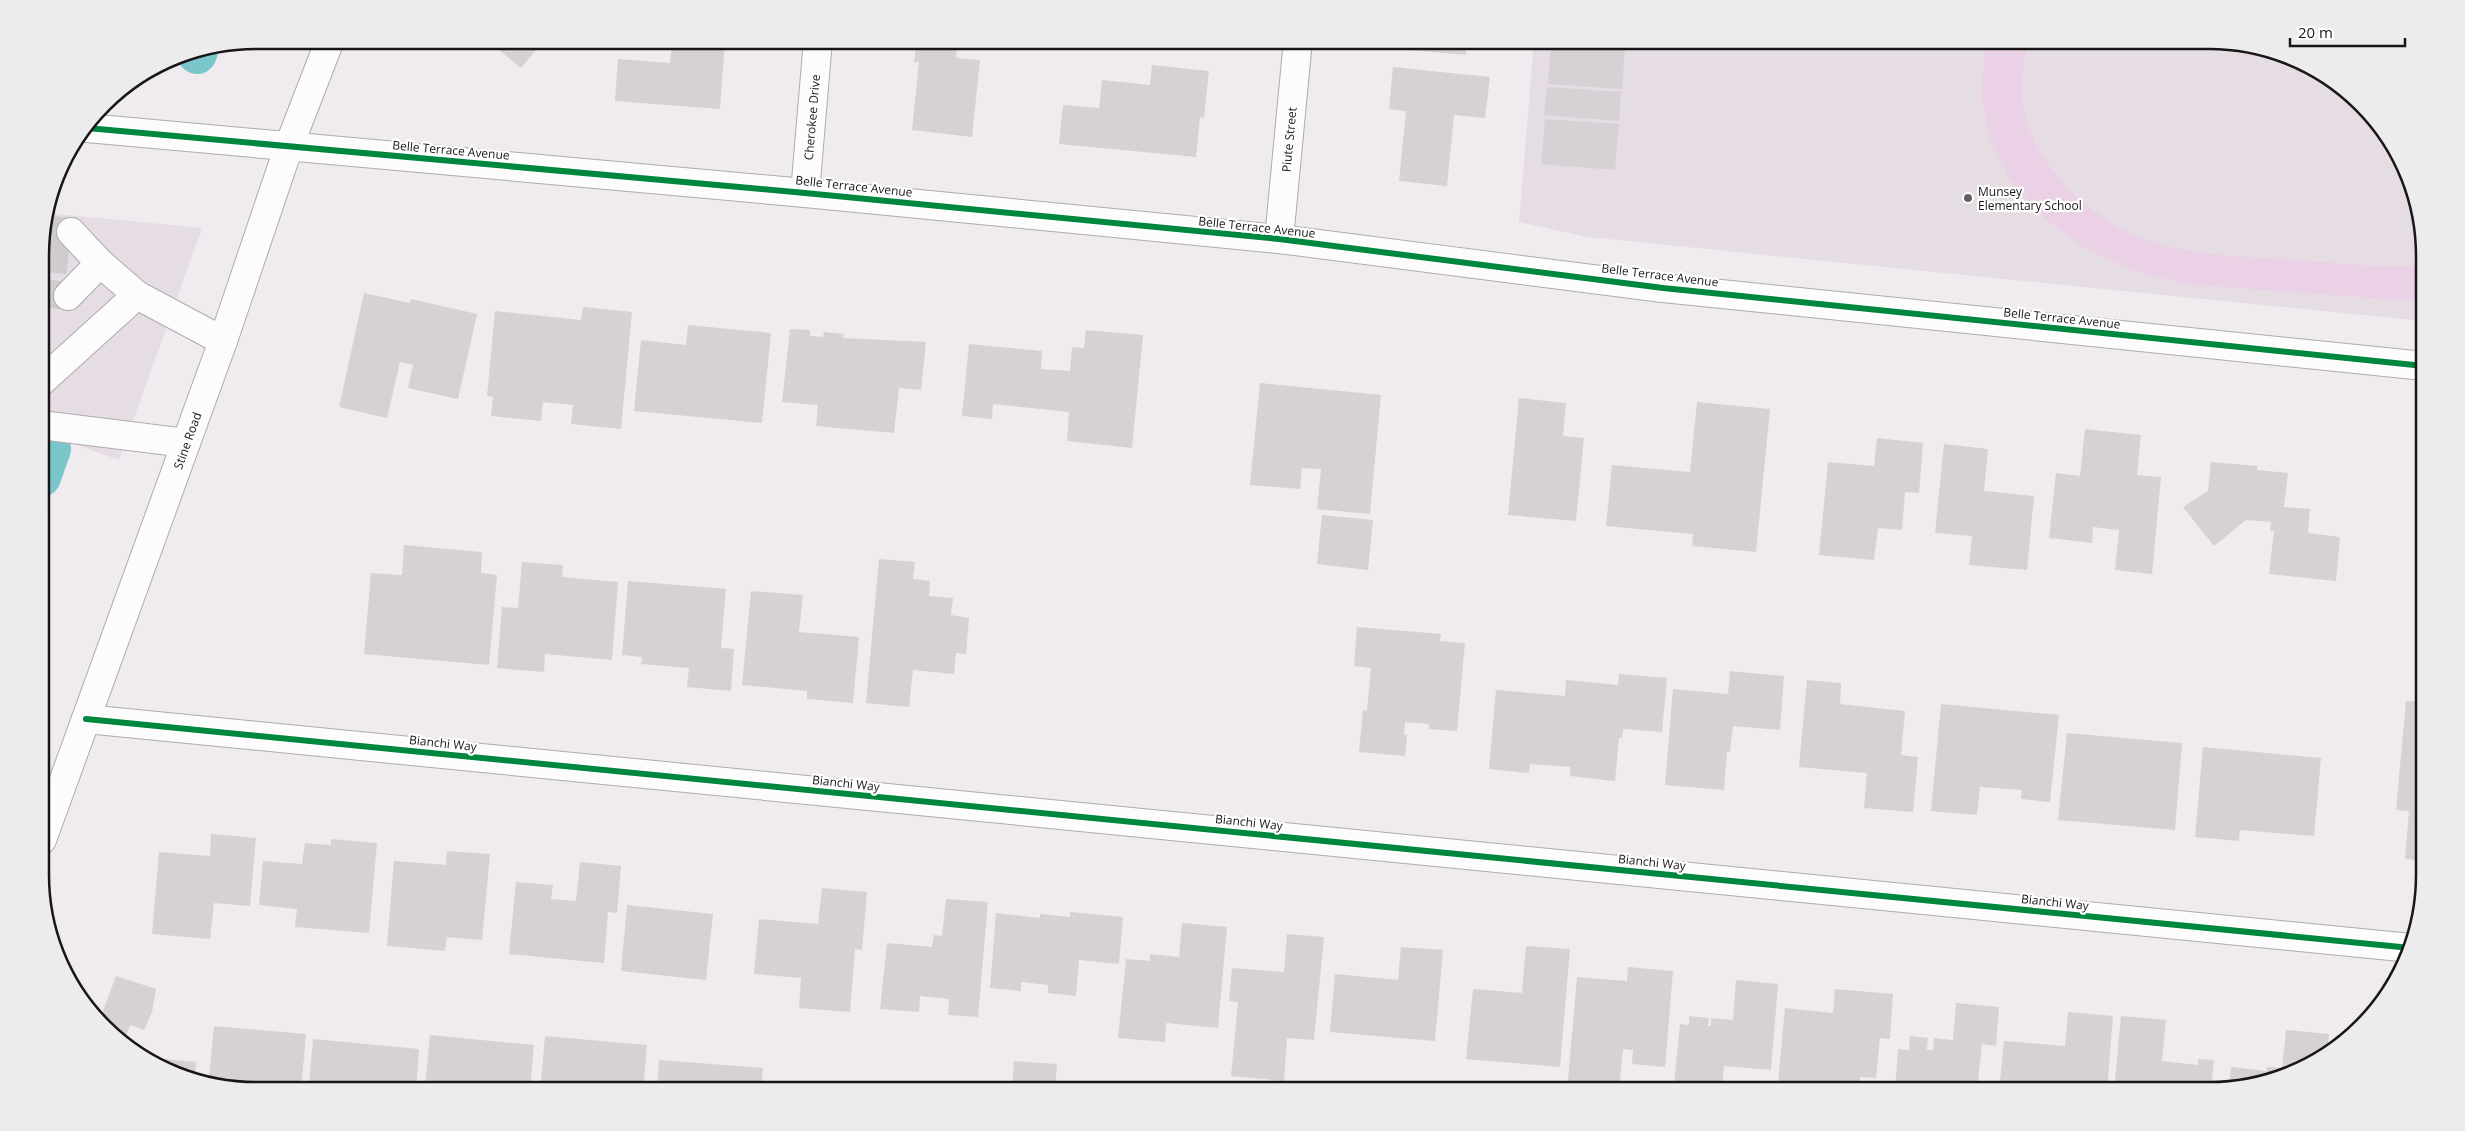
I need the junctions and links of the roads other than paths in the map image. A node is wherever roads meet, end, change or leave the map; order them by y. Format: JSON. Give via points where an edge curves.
{"nodes":[{"id":1,"x":327,"y":49,"type":"edge"},
{"id":2,"x":817,"y":49,"type":"edge"},
{"id":3,"x":1297,"y":49,"type":"edge"},
{"id":4,"x":92,"y":128,"type":"edge"},
{"id":5,"x":290,"y":146,"type":"junction"},
{"id":6,"x":805,"y":193,"type":"junction"},
{"id":7,"x":71,"y":232,"type":"tunnel mouth"},
{"id":8,"x":1279,"y":240,"type":"junction"},
{"id":9,"x":68,"y":260,"type":"tunnel mouth"},
{"id":10,"x":100,"y":263,"type":"junction"},
{"id":11,"x":137,"y":295,"type":"junction"},
{"id":12,"x":68,"y":296,"type":"dead end"},
{"id":13,"x":223,"y":341,"type":"junction"},
{"id":14,"x":2416,"y":365,"type":"edge"},
{"id":15,"x":49,"y":375,"type":"edge"},
{"id":16,"x":49,"y":426,"type":"edge"},
{"id":17,"x":186,"y":442,"type":"junction"},
{"id":18,"x":86,"y":719,"type":"junction"},
{"id":19,"x":49,"y":821,"type":"edge"},
{"id":20,"x":2403,"y":947,"type":"edge"}],
"edges":[{"from":1,"to":5,"type":"street","name":"Stine Road"},
{"from":2,"to":6,"type":"street","name":"Cherokee Drive"},
{"from":3,"to":8,"type":"street","name":"Piute Street"},
{"from":4,"to":5,"type":"street","name":"Belle Terrace Avenue"},
{"from":5,"to":6,"type":"street","name":"Belle Terrace Avenue"},
{"from":5,"to":13,"type":"street","name":"Stine Road"},
{"from":6,"to":8,"type":"street","name":"Belle Terrace Avenue"},
{"from":7,"to":10,"type":"street"},
{"from":8,"to":14,"type":"street","name":"Belle Terrace Avenue","via":[[1663,288]]},
{"from":9,"to":10,"type":"street"},
{"from":10,"to":11,"type":"street"},
{"from":10,"to":12,"type":"street"},
{"from":11,"to":13,"type":"street"},
{"from":11,"to":15,"type":"street"},
{"from":13,"to":17,"type":"street","name":"Stine Road"},
{"from":16,"to":17,"type":"street"},
{"from":17,"to":18,"type":"street","name":"Stine Road"},
{"from":18,"to":19,"type":"street","name":"Stine Road"},
{"from":18,"to":20,"type":"street","name":"Bianchi Way"}]}
